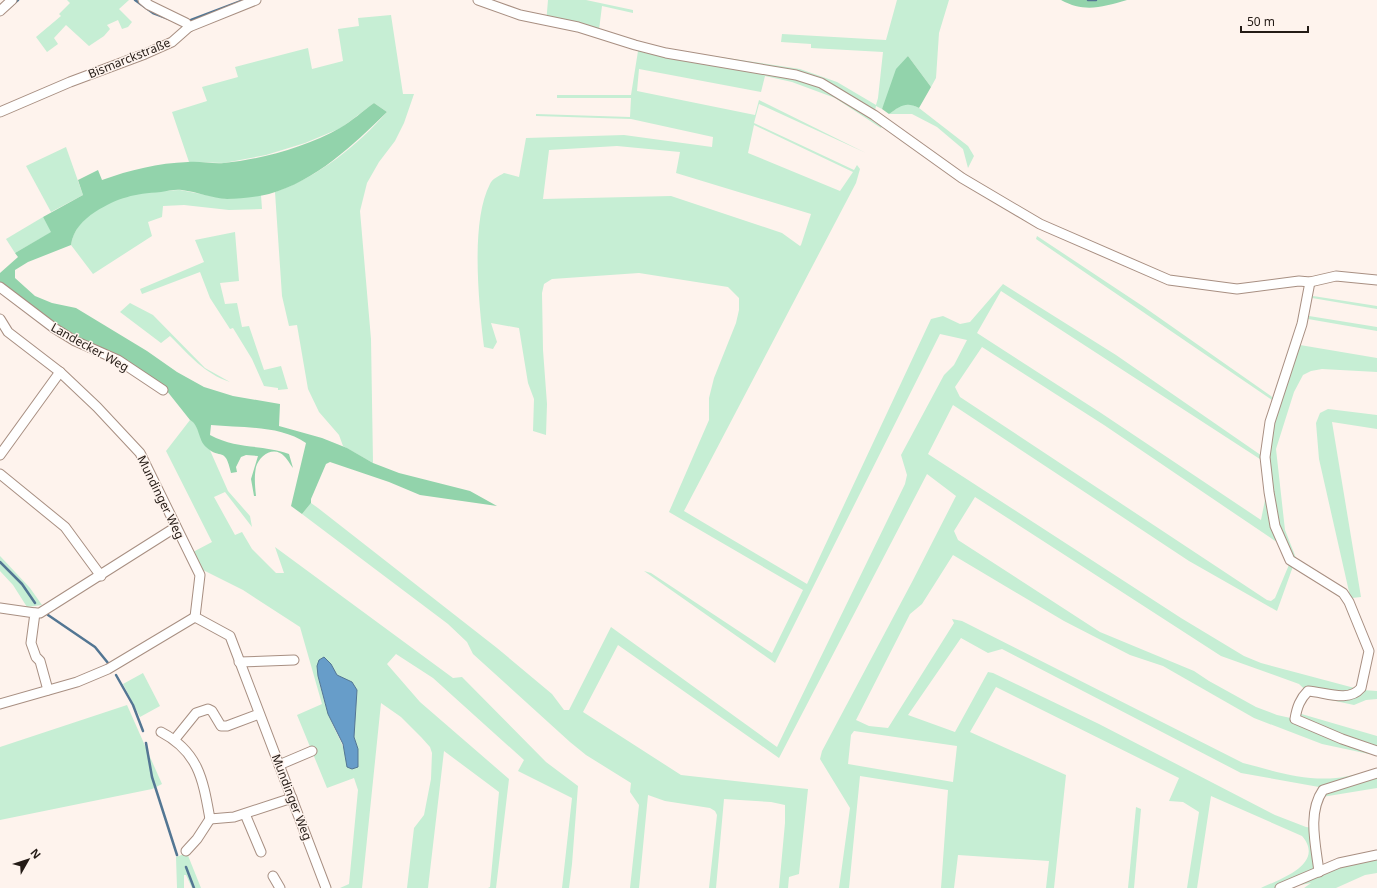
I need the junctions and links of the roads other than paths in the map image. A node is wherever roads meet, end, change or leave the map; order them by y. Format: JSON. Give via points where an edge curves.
{"nodes":[{"id":1,"x":12,"y":0,"type":"edge"},
{"id":2,"x":143,"y":0,"type":"edge"},
{"id":3,"x":256,"y":0,"type":"edge"},
{"id":4,"x":478,"y":0,"type":"edge"},
{"id":5,"x":0,"y":11,"type":"edge"},
{"id":6,"x":189,"y":27,"type":"junction"},
{"id":7,"x":0,"y":112,"type":"edge"},
{"id":8,"x":1377,"y":280,"type":"edge"},
{"id":9,"x":1310,"y":282,"type":"junction"},
{"id":10,"x":0,"y":287,"type":"edge"},
{"id":11,"x":0,"y":319,"type":"edge"},
{"id":12,"x":60,"y":372,"type":"junction"},
{"id":13,"x":163,"y":390,"type":"dead end"},
{"id":14,"x":0,"y":455,"type":"edge"},
{"id":15,"x":0,"y":474,"type":"edge"},
{"id":16,"x":176,"y":527,"type":"junction"},
{"id":17,"x":101,"y":576,"type":"junction"},
{"id":18,"x":0,"y":608,"type":"edge"},
{"id":19,"x":35,"y":613,"type":"junction"},
{"id":20,"x":195,"y":617,"type":"junction"},
{"id":21,"x":294,"y":660,"type":"dead end"},
{"id":22,"x":239,"y":662,"type":"junction"},
{"id":23,"x":48,"y":690,"type":"junction"},
{"id":24,"x":0,"y":704,"type":"edge"},
{"id":25,"x":259,"y":714,"type":"junction"},
{"id":26,"x":161,"y":732,"type":"dead end"},
{"id":27,"x":175,"y":739,"type":"junction"},
{"id":28,"x":312,"y":751,"type":"dead end"},
{"id":29,"x":1377,"y":751,"type":"edge"},
{"id":30,"x":279,"y":765,"type":"junction"},
{"id":31,"x":1377,"y":773,"type":"edge"},
{"id":32,"x":292,"y":798,"type":"junction"},
{"id":33,"x":245,"y":814,"type":"junction"},
{"id":34,"x":210,"y":819,"type":"junction"},
{"id":35,"x":186,"y":851,"type":"dead end"},
{"id":36,"x":261,"y":852,"type":"dead end"},
{"id":37,"x":1377,"y":855,"type":"edge"},
{"id":38,"x":1319,"y":872,"type":"junction"},
{"id":39,"x":273,"y":876,"type":"dead end"},
{"id":40,"x":323,"y":887,"type":"edge"},
{"id":41,"x":280,"y":888,"type":"edge"},
{"id":42,"x":1280,"y":888,"type":"edge"}],
"edges":[{"from":1,"to":5,"type":"street"},
{"from":2,"to":6,"type":"street"},
{"from":3,"to":6,"type":"street","name":"Bismarckstraße"},
{"from":4,"to":9,"type":"street","via":[[520,15],[578,27],[666,53],[796,75],[821,83],[874,115],[962,178],[1040,224],[1169,280],[1237,289],[1299,281]]},
{"from":6,"to":7,"type":"street","name":"Bismarckstraße","via":[[172,42]]},
{"from":8,"to":9,"type":"street","via":[[1336,276]]},
{"from":9,"to":29,"type":"street","via":[[1302,324],[1270,422],[1265,457],[1268,492],[1275,526],[1290,560],[1343,593],[1369,651],[1361,688],[1357,692],[1348,696],[1338,696],[1308,691],[1298,705],[1295,719]]},
{"from":10,"to":13,"type":"street","name":"Landecker Weg","via":[[54,328],[75,341],[118,360]]},
{"from":11,"to":12,"type":"street","name":"Mundinger Weg","via":[[8,332]]},
{"from":12,"to":14,"type":"street"},
{"from":12,"to":16,"type":"street","name":"Mundinger Weg","via":[[140,453]]},
{"from":15,"to":17,"type":"street","via":[[65,527]]},
{"from":16,"to":17,"type":"street"},
{"from":16,"to":20,"type":"street","name":"Mundinger Weg","via":[[200,575]]},
{"from":17,"to":19,"type":"street","via":[[40,613]]},
{"from":18,"to":19,"type":"street"},
{"from":19,"to":23,"type":"street","via":[[31,643],[40,661]]},
{"from":20,"to":22,"type":"street","name":"Mundinger Weg","via":[[230,636]]},
{"from":20,"to":23,"type":"street","via":[[108,669],[77,682]]},
{"from":21,"to":22,"type":"street"},
{"from":22,"to":25,"type":"street","name":"Mundinger Weg"},
{"from":23,"to":24,"type":"street"},
{"from":25,"to":27,"type":"street","via":[[221,726],[212,711],[208,709],[196,712]]},
{"from":25,"to":30,"type":"street","name":"Mundinger Weg"},
{"from":26,"to":27,"type":"street"},
{"from":27,"to":34,"type":"street","via":[[188,751],[202,777]]},
{"from":28,"to":30,"type":"street"},
{"from":30,"to":32,"type":"street","name":"Mundinger Weg"},
{"from":31,"to":38,"type":"street","via":[[1323,790],[1317,798],[1313,826]]},
{"from":32,"to":33,"type":"street"},
{"from":32,"to":40,"type":"street","name":"Mundinger Weg"},
{"from":33,"to":34,"type":"street"},
{"from":33,"to":36,"type":"street"},
{"from":34,"to":35,"type":"street"},
{"from":37,"to":38,"type":"street","via":[[1339,863]]},
{"from":38,"to":42,"type":"street"},
{"from":39,"to":41,"type":"street"}]}
